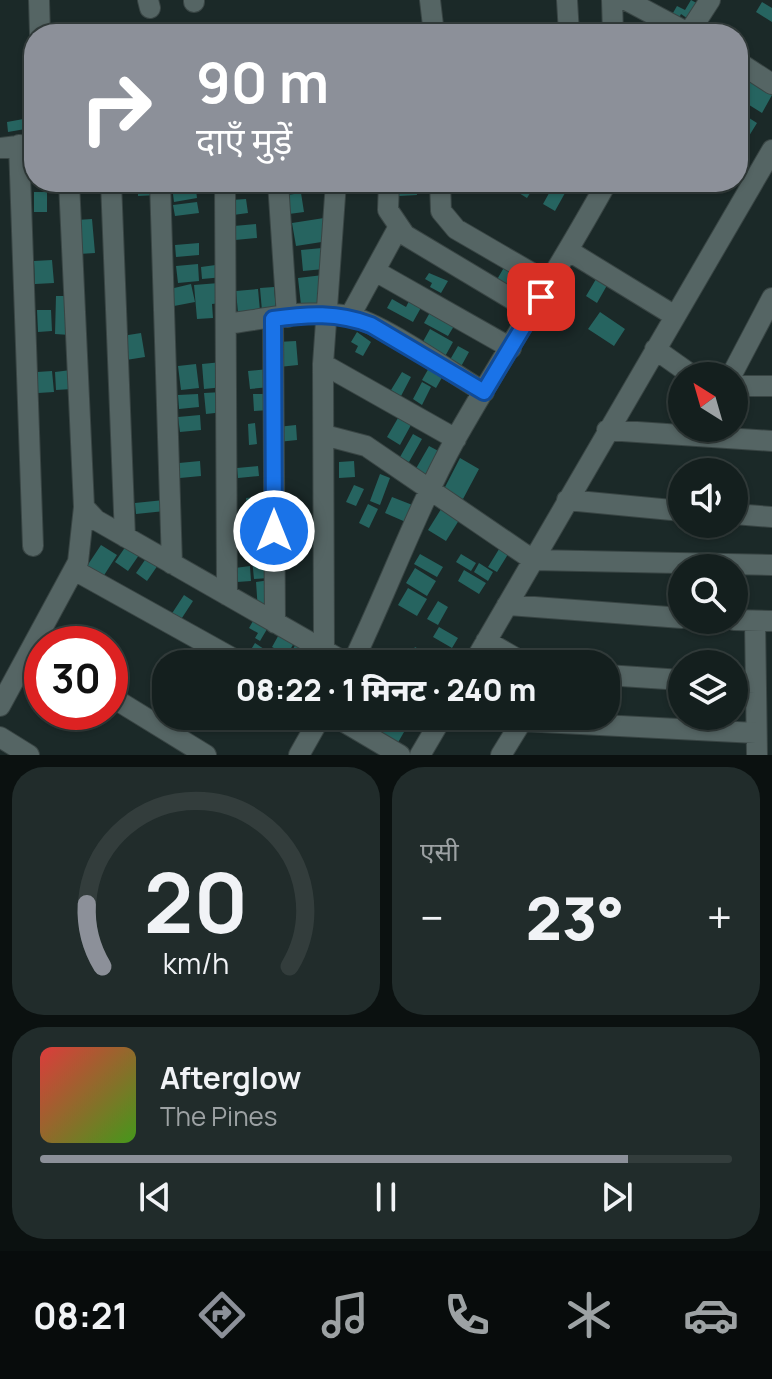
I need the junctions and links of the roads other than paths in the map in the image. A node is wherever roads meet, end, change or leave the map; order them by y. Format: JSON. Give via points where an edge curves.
{"nodes":[{"id":1,"x":39,"y":0,"type":"edge"},
{"id":2,"x":430,"y":0,"type":"edge"},
{"id":3,"x":567,"y":0,"type":"edge"},
{"id":4,"x":612,"y":0,"type":"edge"},
{"id":5,"x":626,"y":0,"type":"edge"},
{"id":6,"x":710,"y":0,"type":"edge"},
{"id":7,"x":648,"y":5,"type":"edge"},
{"id":8,"x":40,"y":24,"type":"edge"},
{"id":9,"x":433,"y":24,"type":"edge"},
{"id":10,"x":568,"y":24,"type":"edge"},
{"id":11,"x":613,"y":24,"type":"edge"},
{"id":12,"x":675,"y":24,"type":"edge"},
{"id":13,"x":695,"y":24,"type":"edge"},
{"id":14,"x":748,"y":68,"type":"edge"},
{"id":15,"x":772,"y":84,"type":"edge"},
{"id":16,"x":18,"y":145,"type":"edge"},
{"id":17,"x":772,"y":150,"type":"edge"},
{"id":18,"x":748,"y":191,"type":"edge"},
{"id":19,"x":69,"y":192,"type":"edge"},
{"id":20,"x":111,"y":192,"type":"edge"},
{"id":21,"x":160,"y":192,"type":"edge"},
{"id":22,"x":225,"y":192,"type":"edge"},
{"id":23,"x":278,"y":192,"type":"edge"},
{"id":24,"x":335,"y":192,"type":"edge"},
{"id":25,"x":389,"y":192,"type":"edge"},
{"id":26,"x":440,"y":192,"type":"edge"},
{"id":27,"x":601,"y":192,"type":"edge"},
{"id":28,"x":747,"y":192,"type":"edge"},
{"id":29,"x":398,"y":228,"type":"junction"},
{"id":30,"x":569,"y":251,"type":"junction"},
{"id":31,"x":375,"y":271,"type":"junction"},
{"id":32,"x":549,"y":283,"type":"junction"},
{"id":33,"x":772,"y":298,"type":"edge"},
{"id":34,"x":532,"y":311,"type":"junction"},
{"id":35,"x":325,"y":314,"type":"junction"},
{"id":36,"x":350,"y":316,"type":"junction"},
{"id":37,"x":675,"y":316,"type":"junction"},
{"id":38,"x":280,"y":318,"type":"junction"},
{"id":39,"x":226,"y":324,"type":"junction"},
{"id":40,"x":511,"y":348,"type":"junction"},
{"id":41,"x":655,"y":349,"type":"junction"},
{"id":42,"x":673,"y":362,"type":"edge"},
{"id":43,"x":738,"y":362,"type":"edge"},
{"id":44,"x":323,"y":364,"type":"junction"},
{"id":45,"x":748,"y":386,"type":"edge"},
{"id":46,"x":772,"y":386,"type":"edge"},
{"id":47,"x":484,"y":392,"type":"junction"},
{"id":48,"x":607,"y":430,"type":"junction"},
{"id":49,"x":324,"y":435,"type":"junction"},
{"id":50,"x":456,"y":439,"type":"junction"},
{"id":51,"x":772,"y":441,"type":"edge"},
{"id":52,"x":429,"y":490,"type":"junction"},
{"id":53,"x":567,"y":500,"type":"junction"},
{"id":54,"x":84,"y":507,"type":"junction"},
{"id":55,"x":668,"y":510,"type":"edge"},
{"id":56,"x":748,"y":515,"type":"edge"},
{"id":57,"x":772,"y":517,"type":"edge"},
{"id":58,"x":125,"y":537,"type":"junction"},
{"id":59,"x":33,"y":546,"type":"dead end"},
{"id":60,"x":533,"y":560,"type":"junction"},
{"id":61,"x":172,"y":564,"type":"junction"},
{"id":62,"x":772,"y":565,"type":"edge"},
{"id":63,"x":74,"y":570,"type":"junction"},
{"id":64,"x":227,"y":595,"type":"junction"},
{"id":65,"x":507,"y":605,"type":"junction"},
{"id":66,"x":668,"y":617,"type":"edge"},
{"id":67,"x":754,"y":620,"type":"edge"},
{"id":68,"x":275,"y":623,"type":"junction"},
{"id":69,"x":49,"y":626,"type":"edge"},
{"id":70,"x":486,"y":641,"type":"junction"},
{"id":71,"x":218,"y":650,"type":"edge"},
{"id":72,"x":322,"y":650,"type":"edge"},
{"id":73,"x":324,"y":650,"type":"edge"},
{"id":74,"x":356,"y":650,"type":"edge"},
{"id":75,"x":481,"y":650,"type":"edge"},
{"id":76,"x":502,"y":650,"type":"edge"},
{"id":77,"x":748,"y":658,"type":"edge"},
{"id":78,"x":24,"y":664,"type":"edge"},
{"id":79,"x":620,"y":676,"type":"edge"},
{"id":80,"x":668,"y":679,"type":"edge"},
{"id":81,"x":6,"y":680,"type":"edge"},
{"id":82,"x":748,"y":700,"type":"edge"},
{"id":83,"x":0,"y":706,"type":"edge"},
{"id":84,"x":128,"y":707,"type":"edge"},
{"id":85,"x":620,"y":725,"type":"edge"},
{"id":86,"x":313,"y":730,"type":"edge"},
{"id":87,"x":358,"y":730,"type":"edge"},
{"id":88,"x":435,"y":730,"type":"edge"},
{"id":89,"x":517,"y":730,"type":"edge"},
{"id":90,"x":756,"y":733,"type":"junction"},
{"id":91,"x":0,"y":737,"type":"edge"},
{"id":92,"x":27,"y":755,"type":"edge"},
{"id":93,"x":206,"y":755,"type":"edge"},
{"id":94,"x":299,"y":755,"type":"edge"},
{"id":95,"x":400,"y":755,"type":"edge"},
{"id":96,"x":420,"y":755,"type":"edge"},
{"id":97,"x":501,"y":755,"type":"edge"},
{"id":98,"x":757,"y":755,"type":"edge"}],
"edges":[{"from":1,"to":8,"type":"street"},
{"from":2,"to":9,"type":"street"},
{"from":3,"to":10,"type":"street"},
{"from":4,"to":11,"type":"street"},
{"from":5,"to":7,"type":"street"},
{"from":6,"to":13,"type":"street"},
{"from":7,"to":12,"type":"street"},
{"from":14,"to":15,"type":"street"},
{"from":16,"to":59,"type":"street"},
{"from":17,"to":18,"type":"street"},
{"from":19,"to":54,"type":"street"},
{"from":20,"to":58,"type":"street"},
{"from":21,"to":61,"type":"street"},
{"from":22,"to":39,"type":"street"},
{"from":23,"to":38,"type":"street"},
{"from":24,"to":35,"type":"street"},
{"from":25,"to":29,"type":"street","via":[[388,210]]},
{"from":26,"to":32,"type":"street","via":[[441,211],[456,229]]},
{"from":27,"to":30,"type":"street"},
{"from":28,"to":37,"type":"street"},
{"from":29,"to":31,"type":"street"},
{"from":29,"to":34,"type":"street"},
{"from":30,"to":32,"type":"street"},
{"from":30,"to":37,"type":"street"},
{"from":31,"to":36,"type":"street"},
{"from":31,"to":40,"type":"street"},
{"from":32,"to":34,"type":"street"},
{"from":33,"to":43,"type":"street"},
{"from":34,"to":40,"type":"street"},
{"from":35,"to":36,"type":"street"},
{"from":35,"to":38,"type":"street"},
{"from":35,"to":44,"type":"street"},
{"from":36,"to":47,"type":"street"},
{"from":37,"to":41,"type":"street"},
{"from":38,"to":39,"type":"street"},
{"from":38,"to":68,"type":"street"},
{"from":39,"to":64,"type":"street"},
{"from":40,"to":47,"type":"street"},
{"from":41,"to":42,"type":"street"},
{"from":41,"to":48,"type":"street"},
{"from":44,"to":49,"type":"street"},
{"from":44,"to":50,"type":"street"},
{"from":45,"to":46,"type":"street"},
{"from":47,"to":50,"type":"street"},
{"from":48,"to":51,"type":"street"},
{"from":48,"to":53,"type":"street"},
{"from":49,"to":52,"type":"street","via":[[366,446]]},
{"from":49,"to":73,"type":"street"},
{"from":50,"to":52,"type":"street"},
{"from":52,"to":60,"type":"street"},
{"from":52,"to":74,"type":"street"},
{"from":53,"to":55,"type":"street"},
{"from":53,"to":60,"type":"street"},
{"from":54,"to":58,"type":"street"},
{"from":54,"to":63,"type":"street"},
{"from":56,"to":57,"type":"street"},
{"from":58,"to":61,"type":"street"},
{"from":60,"to":62,"type":"street"},
{"from":60,"to":65,"type":"street"},
{"from":61,"to":64,"type":"street"},
{"from":63,"to":69,"type":"street"},
{"from":63,"to":71,"type":"street"},
{"from":64,"to":68,"type":"street"},
{"from":65,"to":66,"type":"street"},
{"from":65,"to":70,"type":"street"},
{"from":67,"to":77,"type":"street"},
{"from":68,"to":72,"type":"street"},
{"from":70,"to":75,"type":"street"},
{"from":70,"to":76,"type":"street"},
{"from":78,"to":81,"type":"street"},
{"from":79,"to":80,"type":"street"},
{"from":81,"to":83,"type":"street"},
{"from":82,"to":90,"type":"street"},
{"from":84,"to":93,"type":"street"},
{"from":85,"to":90,"type":"street"},
{"from":86,"to":94,"type":"street"},
{"from":87,"to":95,"type":"street"},
{"from":88,"to":96,"type":"street"},
{"from":89,"to":97,"type":"street"},
{"from":90,"to":98,"type":"street"},
{"from":91,"to":92,"type":"street"}]}
